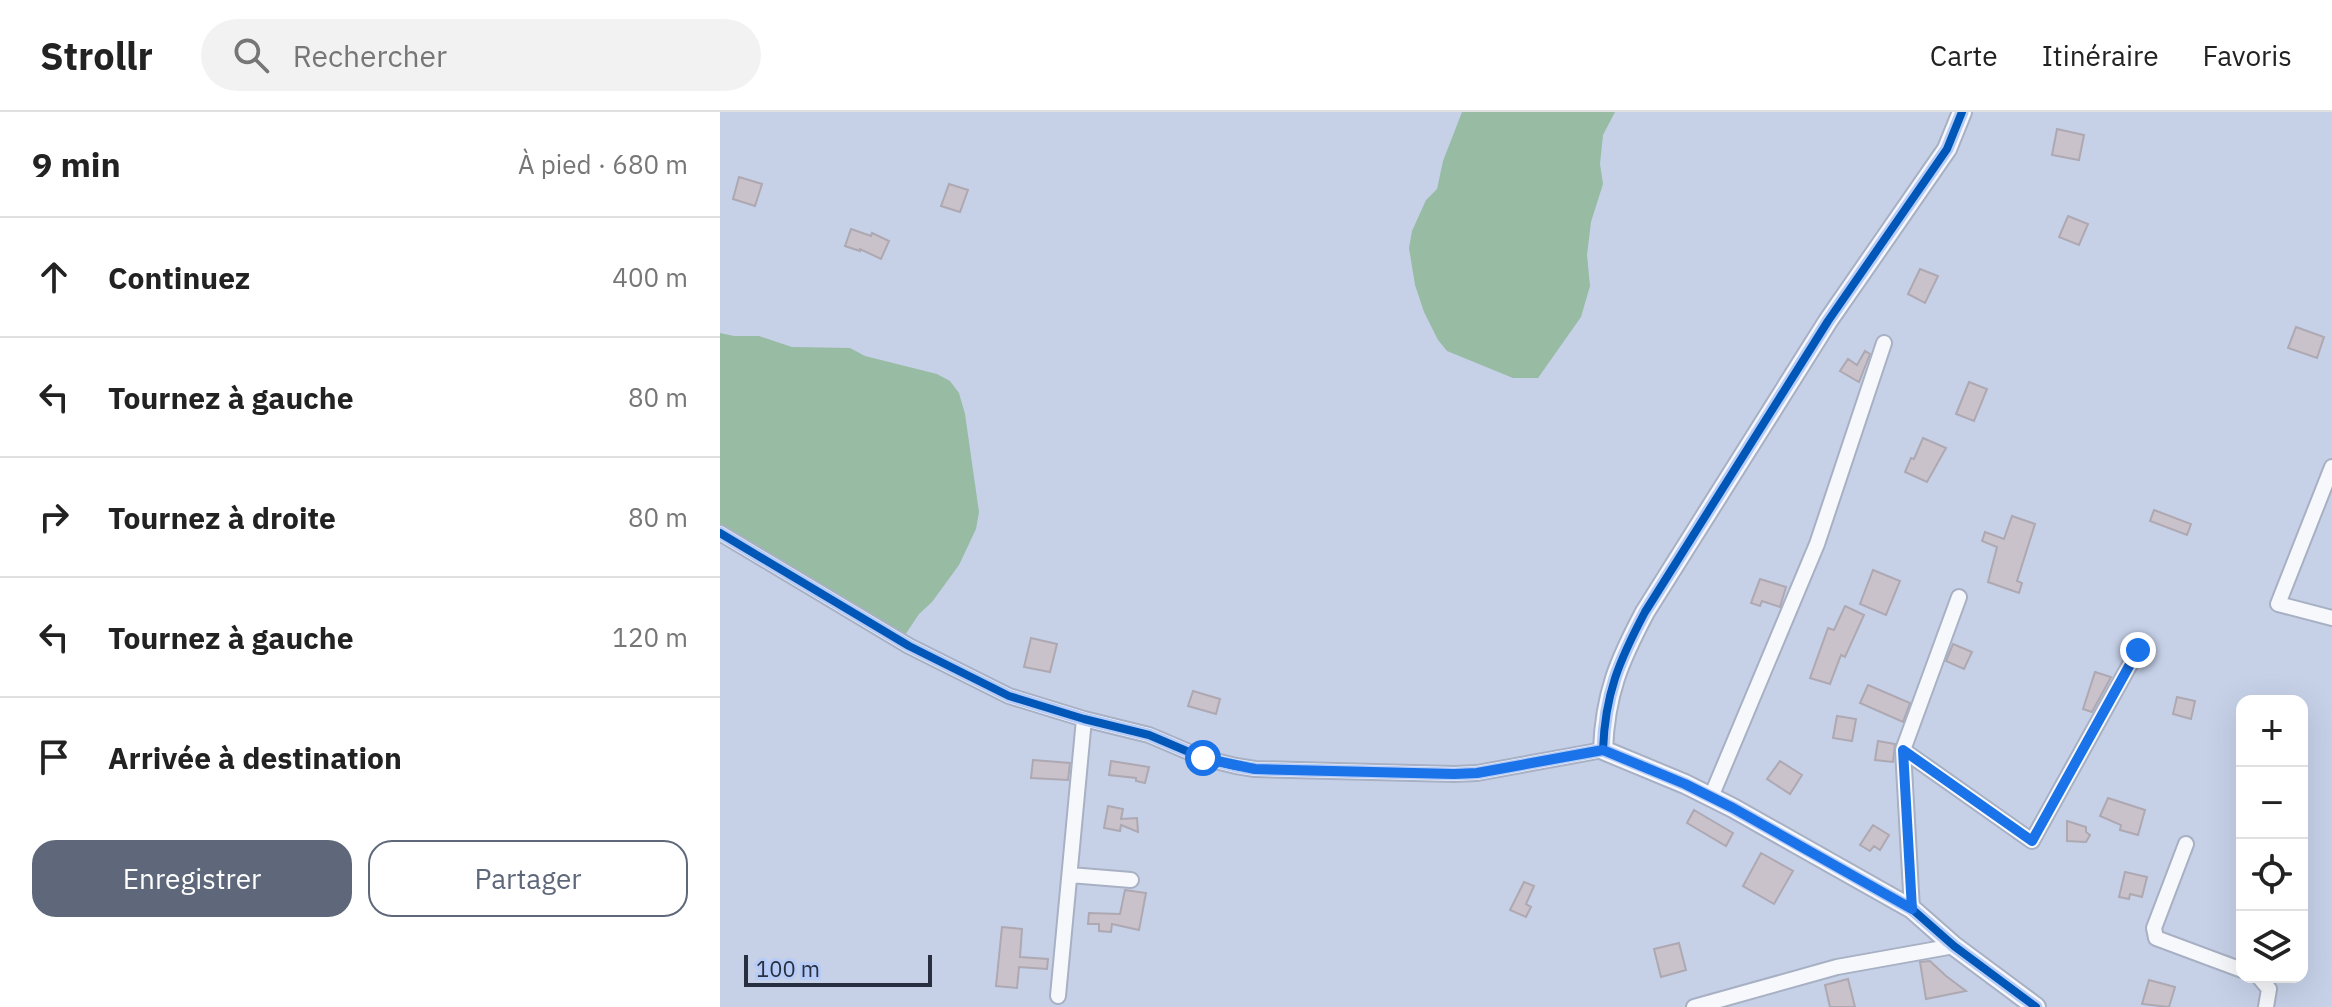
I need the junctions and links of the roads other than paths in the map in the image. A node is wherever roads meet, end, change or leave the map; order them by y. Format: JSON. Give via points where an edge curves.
{"nodes":[{"id":1,"x":1962,"y":112,"type":"edge"},
{"id":2,"x":1884,"y":343,"type":"dead end"},
{"id":3,"x":2332,"y":467,"type":"edge"},
{"id":4,"x":720,"y":533,"type":"edge"},
{"id":5,"x":1959,"y":597,"type":"dead end"},
{"id":6,"x":2332,"y":618,"type":"edge"},
{"id":7,"x":2138,"y":650,"type":"dead end"},
{"id":8,"x":1084,"y":719,"type":"junction"},
{"id":9,"x":1603,"y":750,"type":"junction"},
{"id":10,"x":1903,"y":750,"type":"junction"},
{"id":11,"x":1711,"y":797,"type":"junction"},
{"id":12,"x":2186,"y":844,"type":"dead end"},
{"id":13,"x":1070,"y":875,"type":"junction"},
{"id":14,"x":1131,"y":880,"type":"dead end"},
{"id":15,"x":1912,"y":909,"type":"junction"},
{"id":16,"x":1954,"y":946,"type":"junction"},
{"id":17,"x":2236,"y":968,"type":"edge"},
{"id":18,"x":2264,"y":983,"type":"edge"},
{"id":19,"x":1058,"y":996,"type":"dead end"},
{"id":20,"x":1694,"y":1007,"type":"edge"},
{"id":21,"x":2036,"y":1007,"type":"edge"},
{"id":22,"x":2266,"y":1007,"type":"edge"}],
"edges":[{"from":1,"to":9,"type":"street","via":[[1947,149],[1828,321],[1645,612],[1610,688]]},
{"from":2,"to":11,"type":"street","via":[[1817,544]]},
{"from":3,"to":6,"type":"street","via":[[2278,604]]},
{"from":4,"to":8,"type":"street","via":[[950,669],[1009,696]]},
{"from":5,"to":10,"type":"street"},
{"from":7,"to":10,"type":"street","via":[[2032,841]]},
{"from":8,"to":9,"type":"street","via":[[1149,735],[1203,758],[1255,769],[1477,773]]},
{"from":8,"to":13,"type":"street"},
{"from":9,"to":11,"type":"street"},
{"from":10,"to":15,"type":"street"},
{"from":11,"to":15,"type":"street"},
{"from":12,"to":17,"type":"street","via":[[2154,928],[2156,938]]},
{"from":13,"to":14,"type":"street"},
{"from":13,"to":19,"type":"street"},
{"from":15,"to":16,"type":"street"},
{"from":16,"to":20,"type":"street","via":[[1837,967]]},
{"from":16,"to":21,"type":"street"},
{"from":18,"to":22,"type":"street","via":[[2269,989]]}]}
